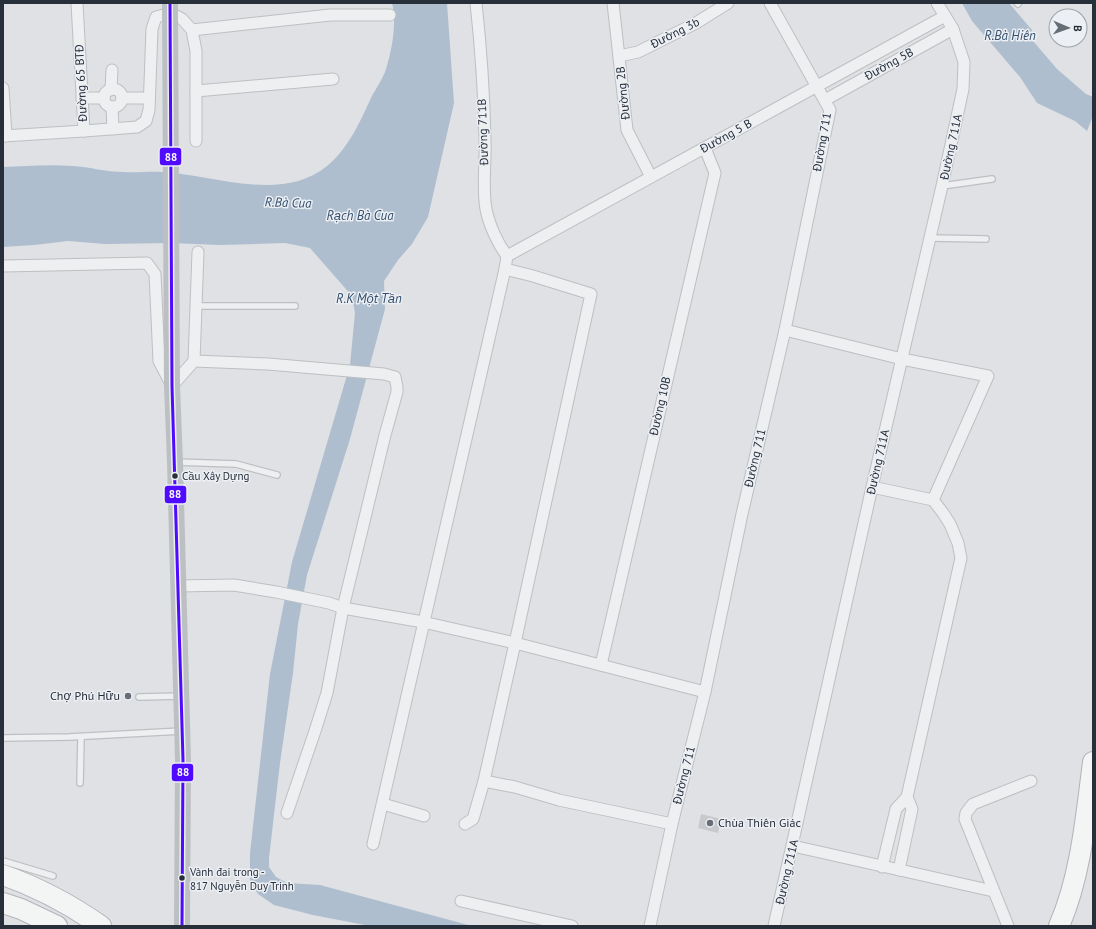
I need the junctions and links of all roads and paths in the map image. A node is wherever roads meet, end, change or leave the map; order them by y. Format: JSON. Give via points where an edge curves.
{"nodes":[{"id":1,"x":77,"y":3,"type":"edge"},
{"id":2,"x":476,"y":3,"type":"edge"},
{"id":3,"x":613,"y":3,"type":"edge"},
{"id":4,"x":728,"y":3,"type":"edge"},
{"id":5,"x":770,"y":3,"type":"edge"},
{"id":6,"x":937,"y":3,"type":"edge"},
{"id":7,"x":170,"y":8,"type":"edge"},
{"id":8,"x":390,"y":15,"type":"dead end"},
{"id":9,"x":944,"y":16,"type":"junction"},
{"id":10,"x":953,"y":29,"type":"junction"},
{"id":11,"x":192,"y":30,"type":"junction"},
{"id":12,"x":619,"y":56,"type":"junction"},
{"id":13,"x":112,"y":70,"type":"dead end"},
{"id":14,"x":334,"y":79,"type":"dead end"},
{"id":15,"x":816,"y":86,"type":"junction"},
{"id":16,"x":3,"y":88,"type":"edge"},
{"id":17,"x":196,"y":91,"type":"junction"},
{"id":18,"x":107,"y":94,"type":"junction"},
{"id":19,"x":82,"y":98,"type":"junction"},
{"id":20,"x":122,"y":98,"type":"junction"},
{"id":21,"x":149,"y":98,"type":"junction"},
{"id":22,"x":825,"y":100,"type":"junction"},
{"id":23,"x":112,"y":107,"type":"junction"},
{"id":24,"x":112,"y":129,"type":"junction"},
{"id":25,"x":84,"y":131,"type":"junction"},
{"id":26,"x":5,"y":136,"type":"edge"},
{"id":27,"x":196,"y":141,"type":"dead end"},
{"id":28,"x":705,"y":148,"type":"junction"},
{"id":29,"x":651,"y":177,"type":"junction"},
{"id":30,"x":992,"y":179,"type":"dead end"},
{"id":31,"x":942,"y":186,"type":"junction"},
{"id":32,"x":930,"y":238,"type":"junction"},
{"id":33,"x":986,"y":239,"type":"dead end"},
{"id":34,"x":198,"y":252,"type":"dead end"},
{"id":35,"x":507,"y":256,"type":"junction"},
{"id":36,"x":3,"y":266,"type":"edge"},
{"id":37,"x":505,"y":269,"type":"junction"},
{"id":38,"x":196,"y":306,"type":"junction"},
{"id":39,"x":295,"y":306,"type":"dead end"},
{"id":40,"x":785,"y":330,"type":"junction"},
{"id":41,"x":902,"y":359,"type":"junction"},
{"id":42,"x":194,"y":360,"type":"junction"},
{"id":43,"x":172,"y":386,"type":"junction"},
{"id":44,"x":175,"y":462,"type":"junction"},
{"id":45,"x":277,"y":475,"type":"dead end"},
{"id":46,"x":872,"y":487,"type":"junction"},
{"id":47,"x":933,"y":500,"type":"junction"},
{"id":48,"x":178,"y":586,"type":"junction"},
{"id":49,"x":344,"y":608,"type":"junction"},
{"id":50,"x":423,"y":622,"type":"junction"},
{"id":51,"x":515,"y":643,"type":"junction"},
{"id":52,"x":601,"y":665,"type":"junction"},
{"id":53,"x":704,"y":692,"type":"junction"},
{"id":54,"x":181,"y":696,"type":"junction"},
{"id":55,"x":139,"y":697,"type":"dead end"},
{"id":56,"x":182,"y":731,"type":"junction"},
{"id":57,"x":80,"y":736,"type":"junction"},
{"id":58,"x":3,"y":738,"type":"edge"},
{"id":59,"x":1093,"y":762,"type":"edge"},
{"id":60,"x":484,"y":781,"type":"junction"},
{"id":61,"x":1031,"y":781,"type":"dead end"},
{"id":62,"x":80,"y":783,"type":"dead end"},
{"id":63,"x":907,"y":797,"type":"junction"},
{"id":64,"x":383,"y":804,"type":"junction"},
{"id":65,"x":287,"y":813,"type":"dead end"},
{"id":66,"x":424,"y":816,"type":"dead end"},
{"id":67,"x":465,"y":824,"type":"dead end"},
{"id":68,"x":672,"y":824,"type":"junction"},
{"id":69,"x":373,"y":844,"type":"dead end"},
{"id":70,"x":793,"y":846,"type":"junction"},
{"id":71,"x":3,"y":861,"type":"edge"},
{"id":72,"x":882,"y":867,"type":"junction"},
{"id":73,"x":899,"y":870,"type":"junction"},
{"id":74,"x":3,"y":875,"type":"edge"},
{"id":75,"x":53,"y":876,"type":"dead end"},
{"id":76,"x":993,"y":891,"type":"junction"},
{"id":77,"x":461,"y":901,"type":"dead end"},
{"id":78,"x":3,"y":903,"type":"edge"},
{"id":79,"x":57,"y":926,"type":"edge"},
{"id":80,"x":101,"y":926,"type":"edge"},
{"id":81,"x":182,"y":926,"type":"edge"},
{"id":82,"x":572,"y":926,"type":"edge"},
{"id":83,"x":650,"y":926,"type":"edge"},
{"id":84,"x":774,"y":926,"type":"edge"},
{"id":85,"x":1008,"y":926,"type":"edge"},
{"id":86,"x":1059,"y":926,"type":"edge"}],
"edges":[{"from":1,"to":19,"type":"street","name":"Đường 65 BTĐ"},
{"from":2,"to":35,"type":"street","name":"Đường 711B","via":[[485,140],[486,210],[498,245]]},
{"from":3,"to":12,"type":"street","name":"Đường 2B"},
{"from":4,"to":12,"type":"street","name":"Đường 3b","via":[[696,23],[638,52]]},
{"from":5,"to":15,"type":"street","name":"Đường 711"},
{"from":6,"to":9,"type":"street","name":"Đường 711A"},
{"from":7,"to":11,"type":"street"},
{"from":7,"to":21,"type":"street","via":[[156,17],[152,29]]},
{"from":7,"to":43,"type":"main road"},
{"from":8,"to":11,"type":"street","via":[[330,15]]},
{"from":9,"to":10,"type":"street","name":"Đường 711A"},
{"from":9,"to":15,"type":"street","name":"Đường 5 B"},
{"from":10,"to":22,"type":"street","name":"Đường 5B"},
{"from":10,"to":31,"type":"street","name":"Đường 711A","via":[[964,62],[963,89]]},
{"from":11,"to":17,"type":"street","via":[[196,51]]},
{"from":12,"to":29,"type":"street","name":"Đường 2B","via":[[627,130]]},
{"from":13,"to":18,"type":"street"},
{"from":14,"to":17,"type":"street"},
{"from":15,"to":22,"type":"street","name":"Đường 711"},
{"from":15,"to":28,"type":"street","name":"Đường 5 B"},
{"from":16,"to":26,"type":"street"},
{"from":17,"to":27,"type":"street"},
{"from":18,"to":19,"type":"street"},
{"from":18,"to":20,"type":"street","via":[[116,90]]},
{"from":18,"to":23,"type":"street","via":[[105,102]]},
{"from":19,"to":25,"type":"street","name":"Đường 65 BTĐ"},
{"from":20,"to":21,"type":"street"},
{"from":20,"to":23,"type":"street","via":[[121,103]]},
{"from":21,"to":24,"type":"street","via":[[146,122],[137,127]]},
{"from":22,"to":40,"type":"street","name":"Đường 711","via":[[830,110]]},
{"from":23,"to":24,"type":"street"},
{"from":24,"to":25,"type":"street"},
{"from":25,"to":26,"type":"street","name":"Đường 65 BTĐ"},
{"from":28,"to":29,"type":"street","name":"Đường 5 B"},
{"from":28,"to":52,"type":"street","name":"Đường 10B","via":[[715,173]]},
{"from":29,"to":35,"type":"street","name":"Đường 5 B"},
{"from":30,"to":31,"type":"lane"},
{"from":31,"to":32,"type":"street","name":"Đường 711A"},
{"from":32,"to":33,"type":"lane"},
{"from":32,"to":41,"type":"street","name":"Đường 711A"},
{"from":34,"to":38,"type":"street"},
{"from":35,"to":37,"type":"street"},
{"from":36,"to":43,"type":"street","via":[[147,263],[155,274],[159,361]]},
{"from":37,"to":50,"type":"street"},
{"from":37,"to":51,"type":"street","via":[[591,294]]},
{"from":38,"to":39,"type":"lane"},
{"from":38,"to":42,"type":"street"},
{"from":40,"to":41,"type":"street"},
{"from":40,"to":53,"type":"street","name":"Đường 711"},
{"from":41,"to":46,"type":"street","name":"Đường 711A"},
{"from":41,"to":47,"type":"street","via":[[988,376]]},
{"from":42,"to":43,"type":"street"},
{"from":42,"to":49,"type":"street","via":[[332,369],[384,374],[395,378],[397,392]]},
{"from":43,"to":44,"type":"main road"},
{"from":44,"to":45,"type":"lane","via":[[236,464]]},
{"from":44,"to":48,"type":"main road"},
{"from":46,"to":47,"type":"street"},
{"from":46,"to":70,"type":"street","name":"Đường 711A"},
{"from":47,"to":63,"type":"street","via":[[950,524],[961,558]]},
{"from":48,"to":49,"type":"street","via":[[234,585]]},
{"from":48,"to":54,"type":"main road"},
{"from":49,"to":50,"type":"street"},
{"from":49,"to":65,"type":"street","via":[[327,693]]},
{"from":50,"to":51,"type":"street"},
{"from":50,"to":64,"type":"street"},
{"from":51,"to":52,"type":"street"},
{"from":51,"to":60,"type":"street"},
{"from":52,"to":53,"type":"street"},
{"from":53,"to":68,"type":"street","name":"Đường 711"},
{"from":54,"to":55,"type":"lane"},
{"from":54,"to":56,"type":"main road"},
{"from":56,"to":57,"type":"lane"},
{"from":56,"to":81,"type":"main road"},
{"from":57,"to":58,"type":"lane"},
{"from":57,"to":62,"type":"lane"},
{"from":59,"to":86,"type":"highway","via":[[1074,880]]},
{"from":60,"to":67,"type":"street","via":[[473,820]]},
{"from":60,"to":68,"type":"street"},
{"from":61,"to":76,"type":"street","via":[[973,804],[966,813],[965,819]]},
{"from":63,"to":72,"type":"street","via":[[896,809]]},
{"from":63,"to":73,"type":"street","via":[[912,809]]},
{"from":64,"to":66,"type":"street"},
{"from":64,"to":69,"type":"street"},
{"from":68,"to":83,"type":"street","name":"Đường 711"},
{"from":70,"to":72,"type":"street"},
{"from":70,"to":84,"type":"street","name":"Đường 711A"},
{"from":71,"to":75,"type":"lane"},
{"from":72,"to":73,"type":"street"},
{"from":73,"to":76,"type":"street"},
{"from":74,"to":80,"type":"highway","via":[[21,881],[80,911]]},
{"from":76,"to":85,"type":"street"},
{"from":77,"to":82,"type":"street"},
{"from":78,"to":79,"type":"highway","via":[[21,908]]}]}
